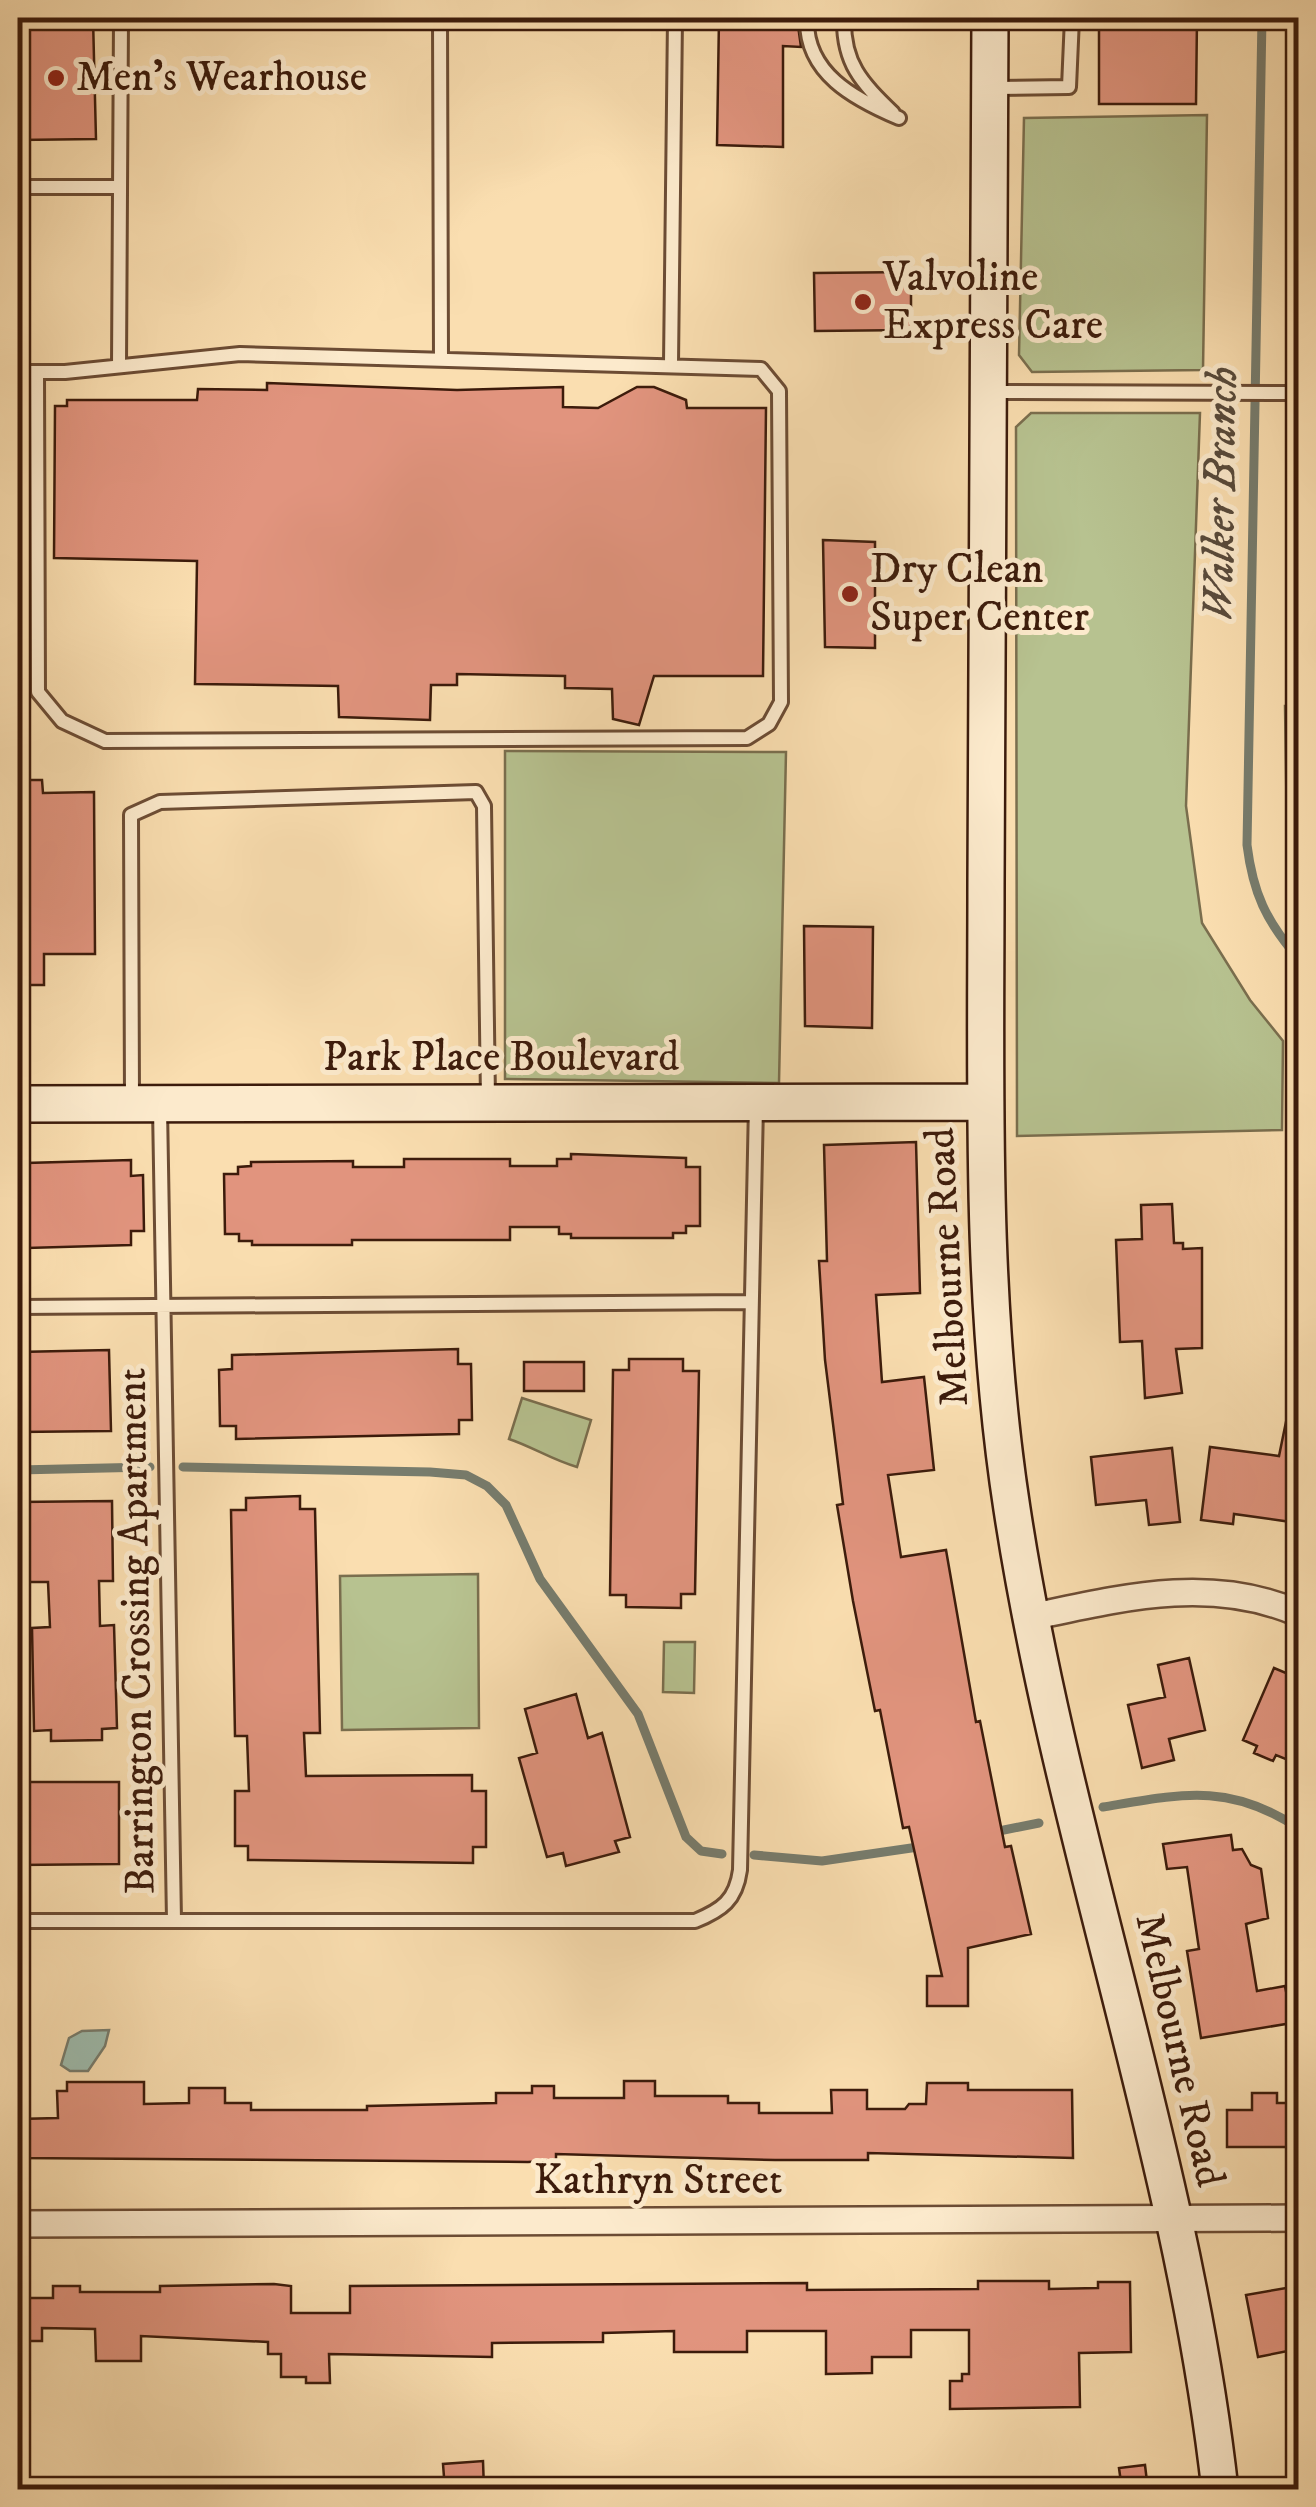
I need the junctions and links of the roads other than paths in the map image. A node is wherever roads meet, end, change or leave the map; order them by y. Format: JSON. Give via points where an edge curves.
{"nodes":[{"id":1,"x":122,"y":18,"type":"edge"},
{"id":2,"x":440,"y":18,"type":"edge"},
{"id":3,"x":675,"y":18,"type":"edge"},
{"id":4,"x":807,"y":18,"type":"edge"},
{"id":5,"x":844,"y":18,"type":"edge"},
{"id":6,"x":990,"y":18,"type":"edge"},
{"id":7,"x":1072,"y":18,"type":"edge"},
{"id":8,"x":990,"y":88,"type":"junction"},
{"id":9,"x":120,"y":187,"type":"junction"},
{"id":10,"x":18,"y":188,"type":"edge"},
{"id":11,"x":441,"y":359,"type":"junction"},
{"id":12,"x":671,"y":364,"type":"junction"},
{"id":13,"x":119,"y":366,"type":"junction"},
{"id":14,"x":18,"y":372,"type":"edge"},
{"id":15,"x":37,"y":372,"type":"junction"},
{"id":16,"x":986,"y":392,"type":"junction"},
{"id":17,"x":1298,"y":393,"type":"edge"},
{"id":18,"x":488,"y":1102,"type":"junction"},
{"id":19,"x":756,"y":1102,"type":"junction"},
{"id":20,"x":985,"y":1102,"type":"junction"},
{"id":21,"x":146,"y":1103,"type":"junction"},
{"id":22,"x":18,"y":1104,"type":"edge"},
{"id":23,"x":750,"y":1302,"type":"junction"},
{"id":24,"x":164,"y":1304,"type":"junction"},
{"id":25,"x":18,"y":1308,"type":"edge"},
{"id":26,"x":1298,"y":1613,"type":"edge"},
{"id":27,"x":1031,"y":1617,"type":"junction"},
{"id":28,"x":174,"y":1920,"type":"junction"},
{"id":29,"x":18,"y":1921,"type":"edge"},
{"id":30,"x":1172,"y":2218,"type":"junction"},
{"id":31,"x":1298,"y":2218,"type":"edge"},
{"id":32,"x":18,"y":2224,"type":"edge"},
{"id":33,"x":1220,"y":2490,"type":"edge"}],
"edges":[{"from":1,"to":9,"type":"lane"},
{"from":2,"to":11,"type":"lane"},
{"from":3,"to":12,"type":"lane"},
{"from":4,"to":5,"type":"lane","via":[[815,60],[853,99],[898,118],[866,88],[844,48]]},
{"from":6,"to":8,"type":"street","name":"Melbourne Road"},
{"from":7,"to":8,"type":"lane","via":[[1069,87]]},
{"from":8,"to":16,"type":"street","name":"Melbourne Road"},
{"from":9,"to":10,"type":"lane"},
{"from":9,"to":13,"type":"lane"},
{"from":11,"to":12,"type":"lane"},
{"from":11,"to":13,"type":"lane","via":[[240,354]]},
{"from":12,"to":15,"type":"lane","via":[[760,369],[779,391],[780,702],[769,724],[747,738],[105,741],[62,721],[38,692]]},
{"from":13,"to":15,"type":"lane"},
{"from":14,"to":15,"type":"lane"},
{"from":16,"to":17,"type":"lane"},
{"from":16,"to":20,"type":"street","name":"Melbourne Road"},
{"from":18,"to":19,"type":"street","name":"Park Place Boulevard"},
{"from":18,"to":21,"type":"street","name":"Park Place Boulevard"},
{"from":18,"to":21,"type":"lane","name":"Barrington Crossing Apartment","via":[[484,806],[476,792],[160,802],[131,814]]},
{"from":19,"to":20,"type":"street","name":"Park Place Boulevard"},
{"from":19,"to":23,"type":"lane"},
{"from":20,"to":27,"type":"street","name":"Melbourne Road","via":[[998,1389]]},
{"from":21,"to":22,"type":"street","name":"Park Place Boulevard"},
{"from":21,"to":24,"type":"lane","name":"Barrington Crossing Apartment"},
{"from":23,"to":24,"type":"lane"},
{"from":23,"to":28,"type":"lane","via":[[740,1870],[729,1902],[695,1921]]},
{"from":24,"to":25,"type":"lane","name":"Barrington Crossing Apartment"},
{"from":24,"to":28,"type":"lane","name":"Barrington Crossing Apartment"},
{"from":26,"to":27,"type":"street","via":[[1262,1599],[1192,1590]]},
{"from":27,"to":30,"type":"street","name":"Melbourne Road"},
{"from":28,"to":29,"type":"lane","name":"Barrington Crossing Apartment"},
{"from":30,"to":31,"type":"street","name":"Kathryn Street"},
{"from":30,"to":32,"type":"street","name":"Kathryn Street"},
{"from":30,"to":33,"type":"street","name":"Melbourne Road"}]}
